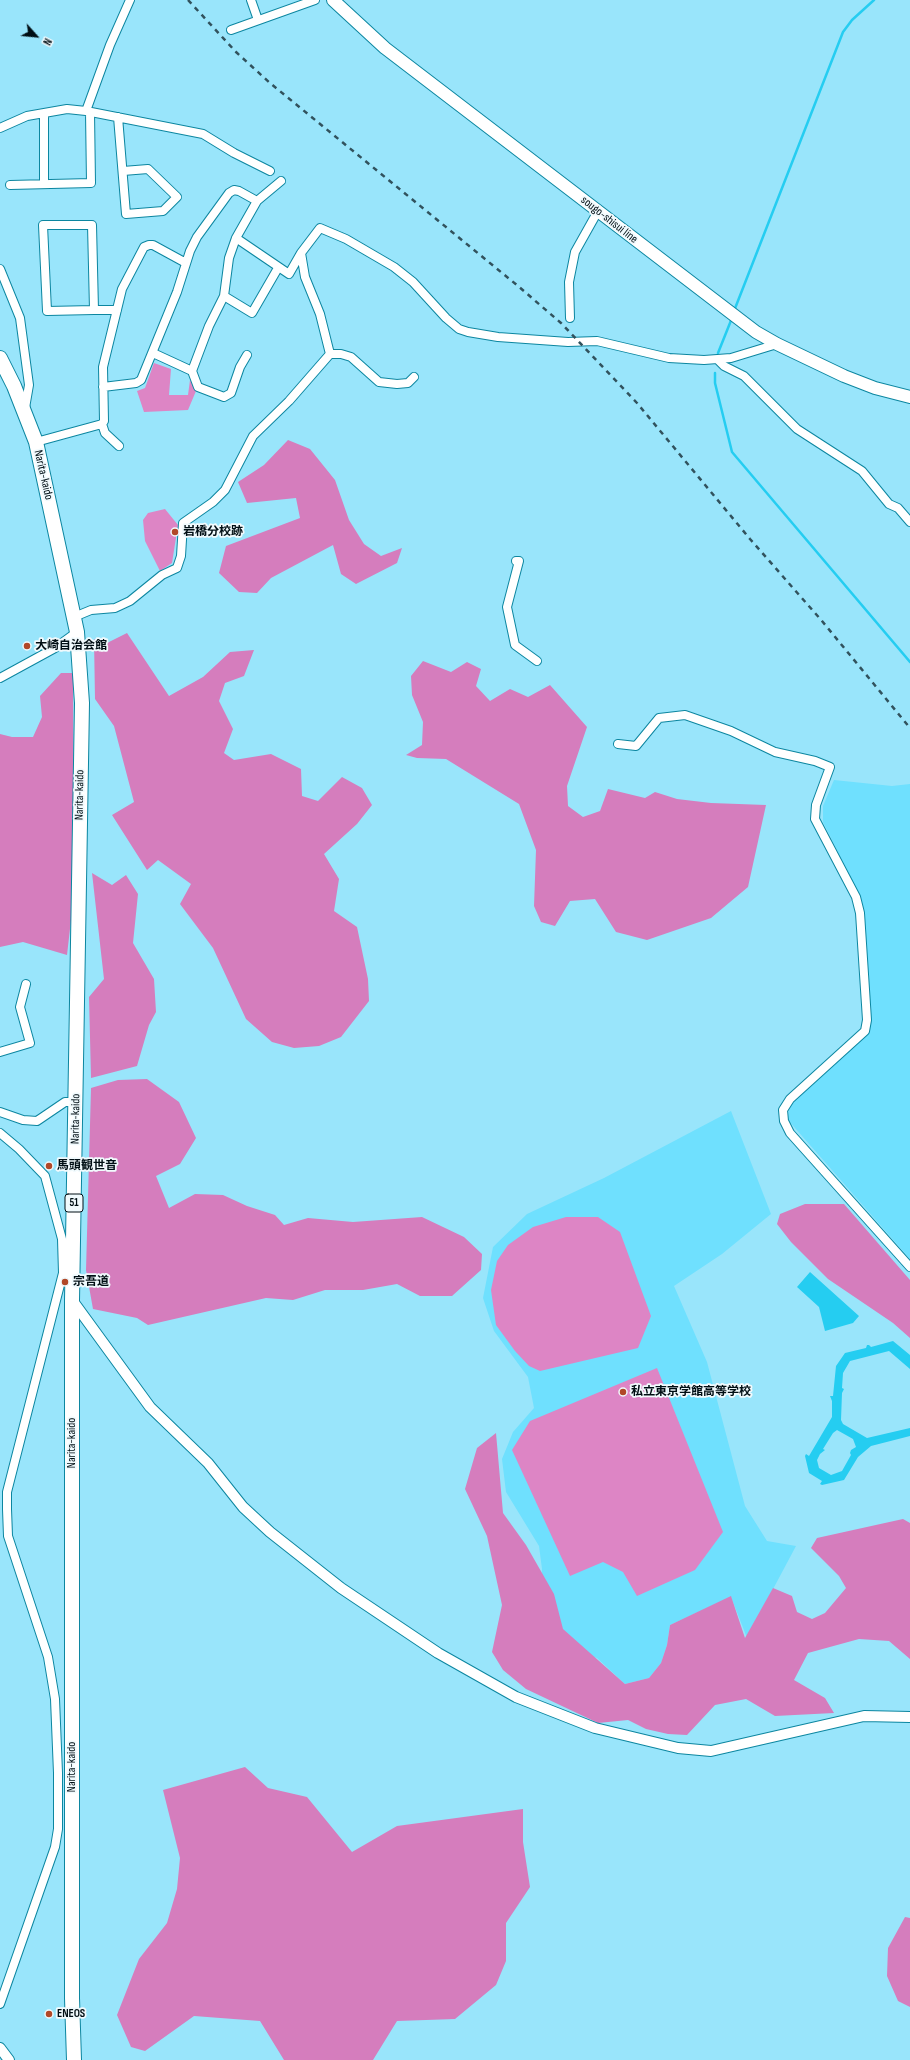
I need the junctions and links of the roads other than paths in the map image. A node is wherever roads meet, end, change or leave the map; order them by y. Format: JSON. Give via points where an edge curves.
{"nodes":[{"id":1,"x":130,"y":0,"type":"edge"},
{"id":2,"x":251,"y":0,"type":"edge"},
{"id":3,"x":315,"y":0,"type":"edge"},
{"id":4,"x":333,"y":0,"type":"edge"},
{"id":5,"x":258,"y":20,"type":"junction"},
{"id":6,"x":231,"y":30,"type":"dead end"},
{"id":7,"x":88,"y":112,"type":"junction"},
{"id":8,"x":44,"y":113,"type":"junction"},
{"id":9,"x":118,"y":118,"type":"junction"},
{"id":10,"x":0,"y":128,"type":"edge"},
{"id":11,"x":123,"y":171,"type":"junction"},
{"id":12,"x":270,"y":171,"type":"dead end"},
{"id":13,"x":281,"y":181,"type":"dead end"},
{"id":14,"x":10,"y":184,"type":"dead end"},
{"id":15,"x":44,"y":184,"type":"junction"},
{"id":16,"x":258,"y":201,"type":"junction"},
{"id":17,"x":598,"y":211,"type":"junction"},
{"id":18,"x":236,"y":238,"type":"junction"},
{"id":19,"x":301,"y":253,"type":"junction"},
{"id":20,"x":186,"y":263,"type":"junction"},
{"id":21,"x":278,"y":268,"type":"junction"},
{"id":22,"x":0,"y":269,"type":"edge"},
{"id":23,"x":224,"y":296,"type":"junction"},
{"id":24,"x":94,"y":310,"type":"junction"},
{"id":25,"x":117,"y":310,"type":"junction"},
{"id":26,"x":570,"y":318,"type":"dead end"},
{"id":27,"x":777,"y":344,"type":"junction"},
{"id":28,"x":153,"y":352,"type":"junction"},
{"id":29,"x":330,"y":354,"type":"junction"},
{"id":30,"x":247,"y":355,"type":"dead end"},
{"id":31,"x":0,"y":358,"type":"edge"},
{"id":32,"x":718,"y":360,"type":"junction"},
{"id":33,"x":192,"y":371,"type":"junction"},
{"id":34,"x":414,"y":378,"type":"dead end"},
{"id":35,"x":103,"y":387,"type":"junction"},
{"id":36,"x":910,"y":397,"type":"edge"},
{"id":37,"x":24,"y":411,"type":"junction"},
{"id":38,"x":102,"y":424,"type":"junction"},
{"id":39,"x":36,"y":442,"type":"junction"},
{"id":40,"x":119,"y":446,"type":"dead end"},
{"id":41,"x":910,"y":522,"type":"edge"},
{"id":42,"x":516,"y":560,"type":"dead end"},
{"id":43,"x":74,"y":617,"type":"junction"},
{"id":44,"x":77,"y":632,"type":"junction"},
{"id":45,"x":537,"y":661,"type":"dead end"},
{"id":46,"x":0,"y":678,"type":"edge"},
{"id":47,"x":618,"y":744,"type":"dead end"},
{"id":48,"x":26,"y":984,"type":"dead end"},
{"id":49,"x":0,"y":1052,"type":"edge"},
{"id":50,"x":76,"y":1102,"type":"junction"},
{"id":51,"x":0,"y":1112,"type":"edge"},
{"id":52,"x":0,"y":1133,"type":"edge"},
{"id":53,"x":910,"y":1267,"type":"edge"},
{"id":54,"x":68,"y":1277,"type":"junction"},
{"id":55,"x":72,"y":1300,"type":"junction"},
{"id":56,"x":3,"y":1509,"type":"edge"},
{"id":57,"x":910,"y":1717,"type":"edge"},
{"id":58,"x":0,"y":2004,"type":"edge"},
{"id":59,"x":0,"y":2048,"type":"edge"},
{"id":60,"x":9,"y":2060,"type":"edge"},
{"id":61,"x":74,"y":2060,"type":"edge"}],
"edges":[{"from":1,"to":7,"type":"street","via":[[110,45]]},
{"from":2,"to":5,"type":"street"},
{"from":3,"to":5,"type":"street"},
{"from":4,"to":17,"type":"main road","name":"sougo-shisui line","via":[[385,48]]},
{"from":5,"to":6,"type":"street"},
{"from":7,"to":8,"type":"street","via":[[66,109]]},
{"from":7,"to":9,"type":"street"},
{"from":7,"to":15,"type":"street","via":[[91,183]]},
{"from":8,"to":10,"type":"street","via":[[27,116]]},
{"from":8,"to":15,"type":"street"},
{"from":9,"to":11,"type":"street"},
{"from":9,"to":12,"type":"street","via":[[203,134]]},
{"from":11,"to":11,"type":"street","via":[[126,214],[163,211],[178,197],[148,169]]},
{"from":13,"to":16,"type":"street"},
{"from":14,"to":15,"type":"street"},
{"from":16,"to":18,"type":"street"},
{"from":16,"to":20,"type":"street","via":[[239,191],[229,193],[197,237]]},
{"from":17,"to":26,"type":"street","via":[[575,252],[569,282]]},
{"from":17,"to":27,"type":"main road","name":"sougo-shisui line","via":[[734,315]]},
{"from":18,"to":21,"type":"street"},
{"from":18,"to":23,"type":"street","via":[[229,258]]},
{"from":19,"to":21,"type":"street","via":[[289,274]]},
{"from":19,"to":29,"type":"street","via":[[305,277],[320,314]]},
{"from":19,"to":32,"type":"street","via":[[320,228],[346,239],[399,271],[413,282],[446,318],[459,329],[468,332],[561,342],[597,341],[669,358]]},
{"from":20,"to":25,"type":"street","via":[[153,245],[144,247],[122,290]]},
{"from":20,"to":28,"type":"street"},
{"from":21,"to":23,"type":"street","via":[[252,313]]},
{"from":22,"to":37,"type":"street","via":[[20,318],[29,385]]},
{"from":23,"to":33,"type":"street","via":[[209,326]]},
{"from":24,"to":24,"type":"street","via":[[47,311],[43,225],[92,225]]},
{"from":24,"to":25,"type":"street"},
{"from":25,"to":35,"type":"street","via":[[103,367]]},
{"from":27,"to":32,"type":"street"},
{"from":27,"to":36,"type":"main road","name":"sougo-shisui line","via":[[844,376],[875,388]]},
{"from":28,"to":33,"type":"street"},
{"from":28,"to":35,"type":"street","via":[[141,380],[136,383]]},
{"from":29,"to":34,"type":"street","via":[[351,356],[379,382],[408,383]]},
{"from":29,"to":43,"type":"street","via":[[289,401],[253,436],[226,490],[183,523],[181,556],[177,568],[162,575],[130,601],[115,608],[91,610]]},
{"from":30,"to":33,"type":"street","via":[[231,393],[224,397],[198,387]]},
{"from":31,"to":37,"type":"highway","name":"Narita-kaido","number":"51"},
{"from":32,"to":41,"type":"street","via":[[744,376],[797,429],[862,471],[889,504],[898,508]]},
{"from":35,"to":38,"type":"street"},
{"from":37,"to":39,"type":"highway","name":"Narita-kaido","number":"51"},
{"from":38,"to":39,"type":"street"},
{"from":38,"to":40,"type":"street","via":[[105,433]]},
{"from":39,"to":43,"type":"highway","name":"Narita-kaido","number":"51"},
{"from":42,"to":45,"type":"street","via":[[519,560],[507,607],[510,622],[515,645]]},
{"from":43,"to":44,"type":"highway","name":"Narita-kaido","number":"51"},
{"from":44,"to":46,"type":"street","via":[[55,648]]},
{"from":44,"to":50,"type":"highway","name":"Narita-kaido","number":"51","via":[[82,703]]},
{"from":47,"to":53,"type":"street","via":[[636,746],[659,718],[686,715],[731,731],[774,752],[830,767],[816,805],[815,819],[856,897],[860,913],[867,1020],[865,1031],[790,1099],[783,1110],[784,1121],[790,1132]]},
{"from":48,"to":49,"type":"street","via":[[20,1007],[30,1043]]},
{"from":50,"to":51,"type":"street","via":[[64,1102],[37,1121],[23,1120]]},
{"from":50,"to":54,"type":"highway","name":"Narita-kaido","number":"51"},
{"from":52,"to":54,"type":"street","via":[[19,1148],[45,1176],[62,1239]]},
{"from":54,"to":55,"type":"highway","name":"Narita-kaido","number":"51"},
{"from":54,"to":56,"type":"street"},
{"from":55,"to":57,"type":"street","via":[[150,1407],[208,1463],[243,1507],[270,1532],[341,1588],[438,1653],[516,1697],[595,1728],[678,1748],[711,1751],[864,1716]]},
{"from":55,"to":61,"type":"highway","name":"Narita-kaido","number":"51"},
{"from":56,"to":58,"type":"street","via":[[8,1536],[48,1657],[55,1700],[58,1828],[55,1847]]},
{"from":59,"to":60,"type":"street"}]}
